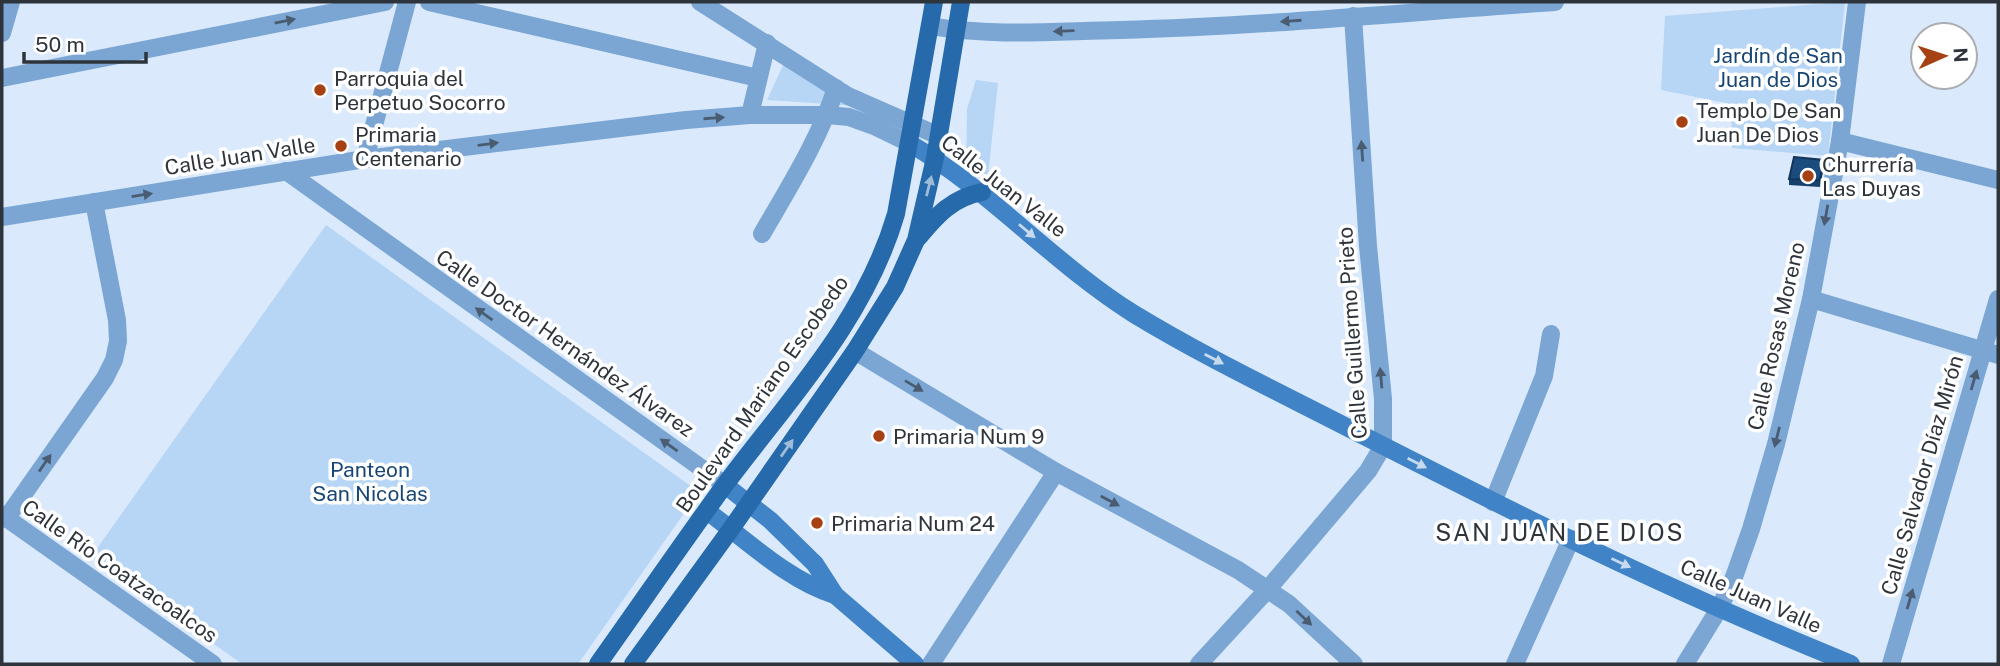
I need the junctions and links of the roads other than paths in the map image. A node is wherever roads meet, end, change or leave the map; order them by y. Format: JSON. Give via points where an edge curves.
{"nodes":[{"id":1,"x":11,"y":2,"type":"edge"},
{"id":2,"x":384,"y":2,"type":"edge"},
{"id":3,"x":407,"y":2,"type":"edge"},
{"id":4,"x":429,"y":2,"type":"edge"},
{"id":5,"x":700,"y":2,"type":"edge"},
{"id":6,"x":934,"y":2,"type":"edge"},
{"id":7,"x":961,"y":2,"type":"edge"},
{"id":8,"x":1555,"y":2,"type":"edge"},
{"id":9,"x":1857,"y":2,"type":"edge"},
{"id":10,"x":1334,"y":10,"type":"edge"},
{"id":11,"x":1353,"y":16,"type":"junction"},
{"id":12,"x":930,"y":26,"type":"junction"},
{"id":13,"x":956,"y":31,"type":"junction"},
{"id":14,"x":2,"y":33,"type":"edge"},
{"id":15,"x":767,"y":43,"type":"junction"},
{"id":16,"x":2,"y":78,"type":"edge"},
{"id":17,"x":758,"y":78,"type":"junction"},
{"id":18,"x":836,"y":88,"type":"junction"},
{"id":19,"x":750,"y":115,"type":"junction"},
{"id":20,"x":827,"y":115,"type":"junction"},
{"id":21,"x":913,"y":124,"type":"junction"},
{"id":22,"x":939,"y":136,"type":"junction"},
{"id":23,"x":1840,"y":141,"type":"junction"},
{"id":24,"x":909,"y":143,"type":"junction"},
{"id":25,"x":936,"y":158,"type":"junction"},
{"id":26,"x":365,"y":159,"type":"junction"},
{"id":27,"x":286,"y":171,"type":"junction"},
{"id":28,"x":1998,"y":180,"type":"edge"},
{"id":29,"x":982,"y":192,"type":"junction"},
{"id":30,"x":94,"y":202,"type":"junction"},
{"id":31,"x":2,"y":217,"type":"edge"},
{"id":32,"x":762,"y":234,"type":"dead end"},
{"id":33,"x":916,"y":240,"type":"junction"},
{"id":34,"x":1811,"y":299,"type":"junction"},
{"id":35,"x":1998,"y":299,"type":"edge"},
{"id":36,"x":1551,"y":334,"type":"dead end"},
{"id":37,"x":855,"y":351,"type":"junction"},
{"id":38,"x":1991,"y":352,"type":"edge"},
{"id":39,"x":1383,"y":446,"type":"junction"},
{"id":40,"x":1056,"y":472,"type":"junction"},
{"id":41,"x":725,"y":485,"type":"junction"},
{"id":42,"x":1493,"y":502,"type":"junction"},
{"id":43,"x":748,"y":504,"type":"junction"},
{"id":44,"x":707,"y":511,"type":"junction"},
{"id":45,"x":4,"y":517,"type":"edge"},
{"id":46,"x":731,"y":529,"type":"junction"},
{"id":47,"x":1571,"y":539,"type":"junction"},
{"id":48,"x":1268,"y":589,"type":"junction"},
{"id":49,"x":835,"y":595,"type":"junction"},
{"id":50,"x":1719,"y":609,"type":"junction"},
{"id":51,"x":640,"y":662,"type":"edge"},
{"id":52,"x":213,"y":664,"type":"edge"},
{"id":53,"x":598,"y":664,"type":"edge"},
{"id":54,"x":915,"y":664,"type":"edge"},
{"id":55,"x":931,"y":664,"type":"edge"},
{"id":56,"x":1199,"y":664,"type":"edge"},
{"id":57,"x":1354,"y":664,"type":"edge"},
{"id":58,"x":1515,"y":664,"type":"edge"},
{"id":59,"x":1685,"y":664,"type":"edge"},
{"id":60,"x":1851,"y":664,"type":"edge"},
{"id":61,"x":1891,"y":664,"type":"edge"}],
"edges":[{"from":1,"to":14,"type":"street"},
{"from":16,"to":2,"type":"street","one_way":true},
{"from":3,"to":26,"type":"street"},
{"from":4,"to":17,"type":"street"},
{"from":5,"to":15,"type":"street"},
{"from":6,"to":12,"type":"main road","name":"Boulevard Mariano Escobedo"},
{"from":7,"to":13,"type":"main road"},
{"from":8,"to":11,"type":"street"},
{"from":9,"to":23,"type":"street","name":"Calle Rosas Moreno"},
{"from":10,"to":11,"type":"street"},
{"from":10,"to":13,"type":"street","one_way":true,"via":[[1197,27]]},
{"from":39,"to":11,"type":"street","name":"Calle Guillermo Prieto","one_way":true},
{"from":12,"to":13,"type":"street"},
{"from":12,"to":21,"type":"main road","name":"Boulevard Mariano Escobedo"},
{"from":13,"to":22,"type":"main road"},
{"from":15,"to":17,"type":"street"},
{"from":15,"to":18,"type":"street"},
{"from":17,"to":19,"type":"street"},
{"from":18,"to":20,"type":"street"},
{"from":18,"to":21,"type":"street"},
{"from":19,"to":20,"type":"street","name":"Calle Juan Valle"},
{"from":26,"to":19,"type":"street","name":"Calle Juan Valle","one_way":true},
{"from":20,"to":24,"type":"street","name":"Calle Juan Valle","via":[[849,117]]},
{"from":20,"to":32,"type":"street"},
{"from":21,"to":22,"type":"street"},
{"from":21,"to":24,"type":"main road","name":"Boulevard Mariano Escobedo"},
{"from":22,"to":25,"type":"main road"},
{"from":23,"to":28,"type":"street"},
{"from":23,"to":34,"type":"street","name":"Calle Rosas Moreno","one_way":true},
{"from":24,"to":25,"type":"street","name":"Calle Juan Valle"},
{"from":24,"to":41,"type":"main road","name":"Boulevard Mariano Escobedo","via":[[888,242],[862,297],[787,407]]},
{"from":25,"to":29,"type":"street","name":"Calle Juan Valle"},
{"from":33,"to":25,"type":"main road","one_way":true},
{"from":26,"to":27,"type":"street","name":"Calle Juan Valle"},
{"from":30,"to":27,"type":"street","name":"Calle Juan Valle","one_way":true},
{"from":41,"to":27,"type":"street","name":"Calle Doctor Hernández Álvarez","one_way":true},
{"from":29,"to":33,"type":"main road","via":[[953,202]]},
{"from":29,"to":39,"type":"street","name":"Calle Juan Valle","one_way":true,"via":[[1132,313]]},
{"from":30,"to":31,"type":"street","name":"Calle Juan Valle"},
{"from":45,"to":30,"type":"street","one_way":true,"via":[[106,378],[114,360],[117,320]]},
{"from":33,"to":37,"type":"main road","via":[[895,287]]},
{"from":34,"to":38,"type":"street"},
{"from":34,"to":50,"type":"street","name":"Calle Rosas Moreno","one_way":true,"via":[[1751,529]]},
{"from":35,"to":38,"type":"street","name":"Calle Salvador Díaz Mirón"},
{"from":36,"to":42,"type":"street","via":[[1544,376]]},
{"from":37,"to":40,"type":"street","one_way":true},
{"from":43,"to":37,"type":"main road","one_way":true},
{"from":61,"to":38,"type":"street","name":"Calle Salvador Díaz Mirón","one_way":true},
{"from":39,"to":42,"type":"street","name":"Calle Juan Valle","one_way":true},
{"from":39,"to":48,"type":"street","name":"Calle Guillermo Prieto","via":[[1368,471]]},
{"from":40,"to":48,"type":"street","one_way":true},
{"from":40,"to":55,"type":"street"},
{"from":41,"to":43,"type":"street","name":"Calle Doctor Hernández Álvarez"},
{"from":41,"to":44,"type":"main road","name":"Boulevard Mariano Escobedo"},
{"from":42,"to":47,"type":"street","name":"Calle Juan Valle"},
{"from":43,"to":46,"type":"main road"},
{"from":43,"to":49,"type":"street","name":"Calle Doctor Hernández Álvarez","via":[[803,552]]},
{"from":44,"to":46,"type":"street","name":"Calle Doctor Hernández Álvarez"},
{"from":44,"to":53,"type":"main road","name":"Boulevard Mariano Escobedo"},
{"from":45,"to":52,"type":"street","name":"Calle Río Coatzacoalcos"},
{"from":46,"to":49,"type":"street","name":"Calle Doctor Hernández Álvarez","via":[[795,577]]},
{"from":46,"to":51,"type":"main road"},
{"from":47,"to":50,"type":"street","name":"Calle Juan Valle","one_way":true},
{"from":47,"to":58,"type":"street"},
{"from":48,"to":56,"type":"street","name":"Calle Guillermo Prieto"},
{"from":48,"to":57,"type":"street","one_way":true},
{"from":49,"to":54,"type":"street","name":"Calle Doctor Hernández Álvarez"},
{"from":50,"to":59,"type":"street","name":"Calle Rosas Moreno"},
{"from":50,"to":60,"type":"street","name":"Calle Juan Valle"}]}
